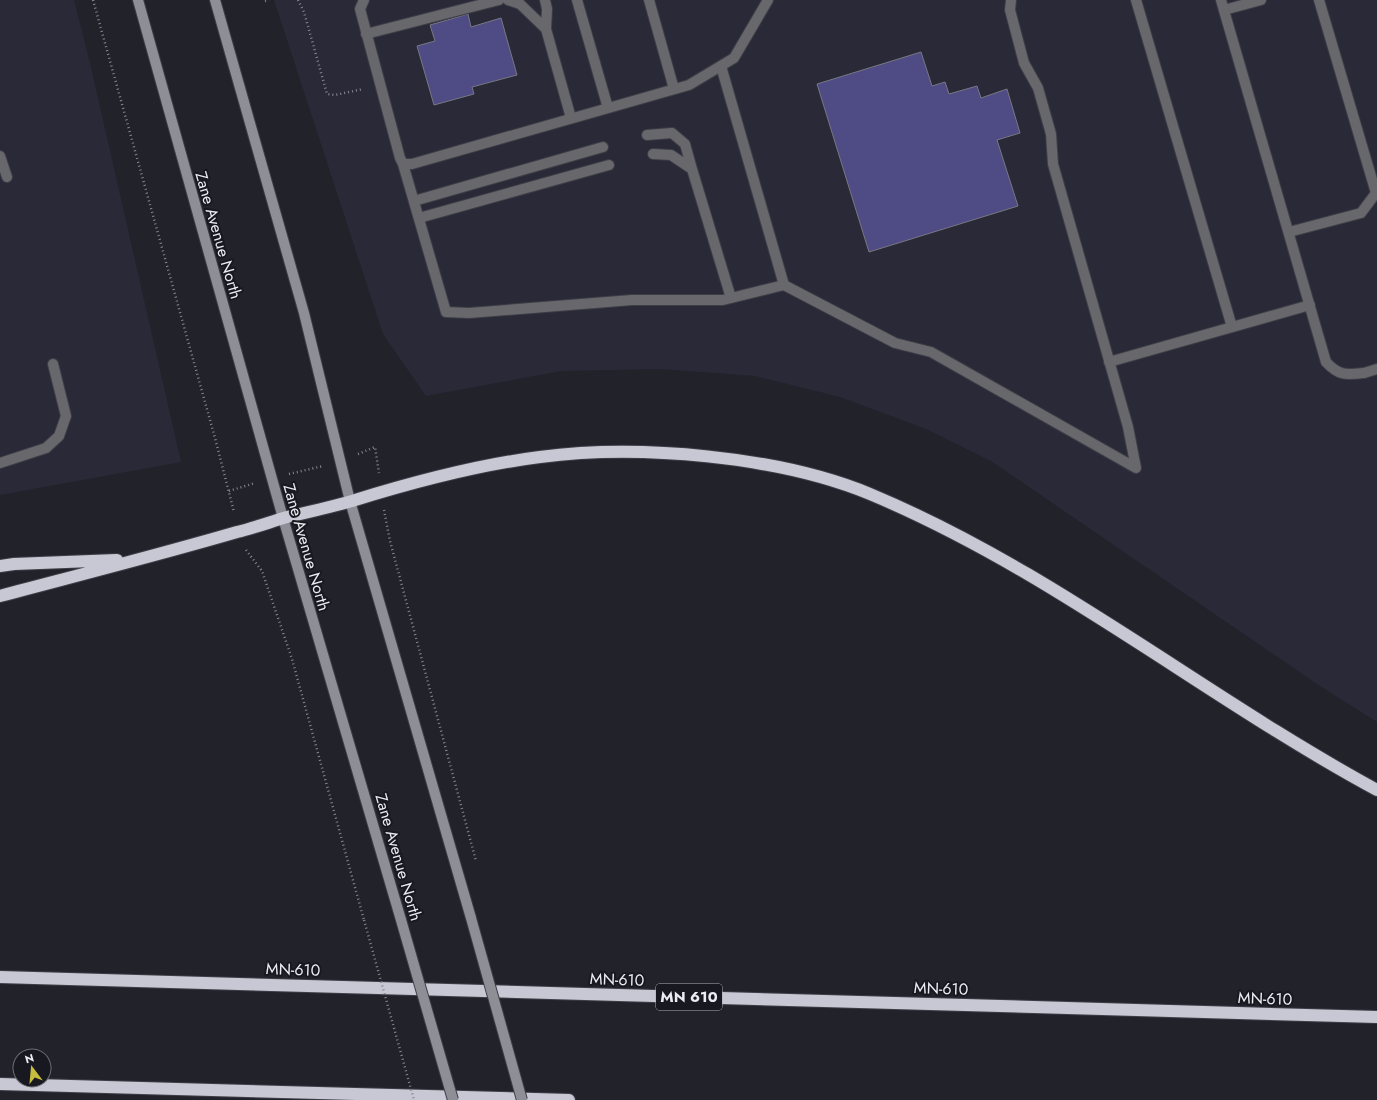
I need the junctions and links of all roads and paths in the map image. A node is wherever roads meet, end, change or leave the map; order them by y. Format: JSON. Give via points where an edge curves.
{"nodes":[{"id":1,"x":93,"y":0,"type":"edge"},
{"id":2,"x":138,"y":0,"type":"edge"},
{"id":3,"x":215,"y":0,"type":"edge"},
{"id":4,"x":298,"y":0,"type":"edge"},
{"id":5,"x":364,"y":0,"type":"edge"},
{"id":6,"x":499,"y":0,"type":"edge"},
{"id":7,"x":508,"y":0,"type":"edge"},
{"id":8,"x":545,"y":0,"type":"edge"},
{"id":9,"x":577,"y":0,"type":"edge"},
{"id":10,"x":649,"y":0,"type":"edge"},
{"id":11,"x":768,"y":0,"type":"edge"},
{"id":12,"x":1011,"y":0,"type":"edge"},
{"id":13,"x":1136,"y":0,"type":"edge"},
{"id":14,"x":1261,"y":0,"type":"edge"},
{"id":15,"x":1319,"y":0,"type":"edge"},
{"id":16,"x":1223,"y":5,"type":"edge"},
{"id":17,"x":546,"y":29,"type":"junction"},
{"id":18,"x":366,"y":34,"type":"junction"},
{"id":19,"x":721,"y":66,"type":"junction"},
{"id":20,"x":380,"y":86,"type":"junction"},
{"id":21,"x":674,"y":90,"type":"junction"},
{"id":22,"x":608,"y":108,"type":"junction"},
{"id":23,"x":572,"y":118,"type":"junction"},
{"id":24,"x":647,"y":135,"type":"dead end"},
{"id":25,"x":603,"y":147,"type":"dead end"},
{"id":26,"x":653,"y":154,"type":"dead end"},
{"id":27,"x":0,"y":156,"type":"edge"},
{"id":28,"x":404,"y":164,"type":"junction"},
{"id":29,"x":608,"y":165,"type":"dead end"},
{"id":30,"x":692,"y":169,"type":"junction"},
{"id":31,"x":7,"y":177,"type":"dead end"},
{"id":32,"x":414,"y":201,"type":"junction"},
{"id":33,"x":419,"y":218,"type":"junction"},
{"id":34,"x":1289,"y":232,"type":"junction"},
{"id":35,"x":784,"y":285,"type":"junction"},
{"id":36,"x":731,"y":298,"type":"junction"},
{"id":37,"x":1310,"y":305,"type":"junction"},
{"id":38,"x":1232,"y":327,"type":"junction"},
{"id":39,"x":1109,"y":362,"type":"junction"},
{"id":40,"x":53,"y":364,"type":"dead end"},
{"id":41,"x":1376,"y":372,"type":"edge"},
{"id":42,"x":0,"y":462,"type":"edge"},
{"id":43,"x":340,"y":462,"type":"junction"},
{"id":44,"x":272,"y":478,"type":"junction"},
{"id":45,"x":229,"y":491,"type":"junction"},
{"id":46,"x":381,"y":491,"type":"junction"},
{"id":47,"x":350,"y":502,"type":"junction"},
{"id":48,"x":283,"y":518,"type":"junction"},
{"id":49,"x":387,"y":530,"type":"dead end"},
{"id":50,"x":239,"y":532,"type":"junction"},
{"id":51,"x":140,"y":560,"type":"junction"},
{"id":52,"x":0,"y":566,"type":"edge"},
{"id":53,"x":0,"y":596,"type":"edge"},
{"id":54,"x":1377,"y":790,"type":"edge"},
{"id":55,"x":478,"y":868,"type":"dead end"},
{"id":56,"x":0,"y":977,"type":"edge"},
{"id":57,"x":1377,"y":1017,"type":"edge"},
{"id":58,"x":0,"y":1084,"type":"edge"},
{"id":59,"x":414,"y":1100,"type":"edge"},
{"id":60,"x":453,"y":1100,"type":"edge"},
{"id":61,"x":522,"y":1100,"type":"edge"},
{"id":62,"x":569,"y":1100,"type":"edge"}],
"edges":[{"from":1,"to":45,"type":"path"},
{"from":2,"to":44,"type":"main road","name":"Zane Avenue North"},
{"from":3,"to":43,"type":"main road","via":[[304,313]]},
{"from":4,"to":20,"type":"path","via":[[304,12],[327,94],[335,95]]},
{"from":5,"to":18,"type":"street","via":[[360,9]]},
{"from":6,"to":18,"type":"street"},
{"from":7,"to":17,"type":"street","via":[[520,4]]},
{"from":8,"to":17,"type":"street"},
{"from":9,"to":22,"type":"street"},
{"from":10,"to":21,"type":"street"},
{"from":11,"to":19,"type":"street","via":[[734,58]]},
{"from":12,"to":39,"type":"street","via":[[1010,10],[1024,63],[1038,88],[1051,134],[1053,164]]},
{"from":13,"to":38,"type":"street"},
{"from":14,"to":16,"type":"street"},
{"from":15,"to":34,"type":"street","via":[[1376,193],[1361,213]]},
{"from":16,"to":34,"type":"street"},
{"from":17,"to":23,"type":"street"},
{"from":18,"to":20,"type":"street"},
{"from":19,"to":21,"type":"street","via":[[689,85]]},
{"from":19,"to":35,"type":"street"},
{"from":20,"to":28,"type":"street","via":[[400,158]]},
{"from":21,"to":22,"type":"street"},
{"from":22,"to":23,"type":"street"},
{"from":23,"to":28,"type":"street","via":[[412,164]]},
{"from":24,"to":30,"type":"street","via":[[672,133],[685,144]]},
{"from":25,"to":32,"type":"street"},
{"from":26,"to":30,"type":"street","via":[[671,155]]},
{"from":27,"to":31,"type":"street"},
{"from":28,"to":32,"type":"street"},
{"from":29,"to":33,"type":"street"},
{"from":30,"to":36,"type":"street"},
{"from":32,"to":33,"type":"street"},
{"from":33,"to":36,"type":"street","via":[[446,312],[469,313],[632,300]]},
{"from":34,"to":37,"type":"street"},
{"from":35,"to":36,"type":"street"},
{"from":35,"to":39,"type":"street","via":[[895,343],[931,352],[1136,468],[1128,427]]},
{"from":37,"to":38,"type":"street"},
{"from":37,"to":41,"type":"street","via":[[1326,362],[1334,370],[1346,375]]},
{"from":38,"to":39,"type":"street"},
{"from":40,"to":42,"type":"street","via":[[66,416],[59,436],[46,448]]},
{"from":43,"to":44,"type":"path"},
{"from":43,"to":46,"type":"path","via":[[375,447]]},
{"from":43,"to":47,"type":"main road"},
{"from":44,"to":45,"type":"path"},
{"from":44,"to":48,"type":"main road","name":"Zane Avenue North"},
{"from":45,"to":50,"type":"path"},
{"from":46,"to":47,"type":"highway"},
{"from":46,"to":54,"type":"highway","via":[[509,462],[544,456],[598,453],[649,453],[737,460],[828,480],[868,493],[998,558],[1110,623],[1305,748]]},
{"from":47,"to":48,"type":"highway"},
{"from":47,"to":61,"type":"main road","bridge":true},
{"from":48,"to":50,"type":"highway"},
{"from":48,"to":60,"type":"main road","name":"Zane Avenue North","bridge":true},
{"from":49,"to":55,"type":"path"},
{"from":50,"to":51,"type":"highway"},
{"from":50,"to":59,"type":"path","bridge":true,"via":[[246,549],[262,571],[292,659]]},
{"from":51,"to":52,"type":"highway"},
{"from":51,"to":53,"type":"highway"},
{"from":56,"to":57,"type":"highway","name":"MN-610","number":"MN 610"},
{"from":58,"to":62,"type":"highway"}]}
